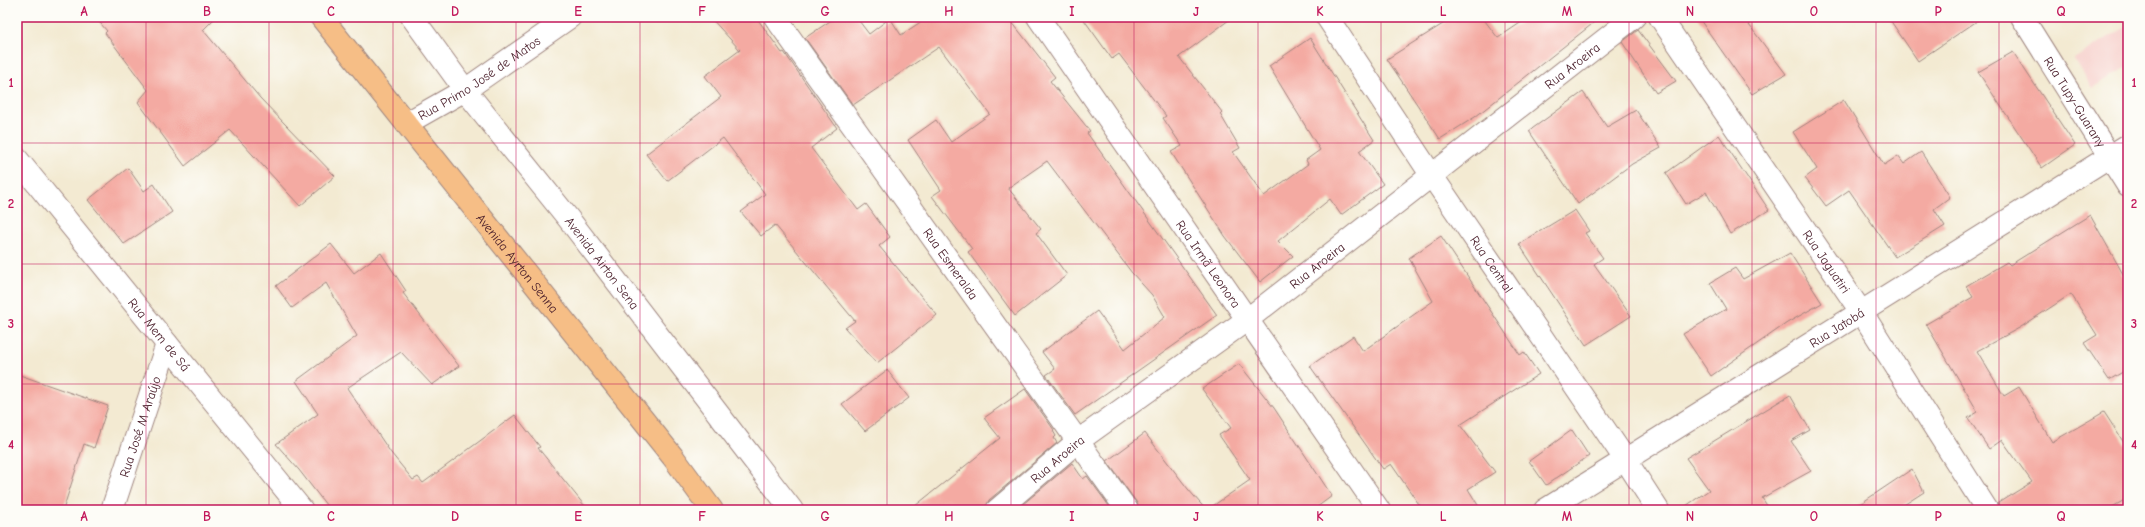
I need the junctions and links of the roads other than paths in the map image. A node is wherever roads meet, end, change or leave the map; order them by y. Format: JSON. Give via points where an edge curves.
{"nodes":[{"id":1,"x":321,"y":17,"type":"edge"},
{"id":2,"x":412,"y":17,"type":"edge"},
{"id":3,"x":570,"y":17,"type":"edge"},
{"id":4,"x":774,"y":17,"type":"edge"},
{"id":5,"x":1038,"y":17,"type":"edge"},
{"id":6,"x":1326,"y":17,"type":"edge"},
{"id":7,"x":1634,"y":17,"type":"edge"},
{"id":8,"x":1660,"y":17,"type":"edge"},
{"id":9,"x":2022,"y":17,"type":"edge"},
{"id":10,"x":465,"y":90,"type":"junction"},
{"id":11,"x":407,"y":123,"type":"junction"},
{"id":12,"x":2119,"y":151,"type":"edge"},
{"id":13,"x":17,"y":159,"type":"edge"},
{"id":14,"x":1432,"y":176,"type":"junction"},
{"id":15,"x":2128,"y":186,"type":"edge"},
{"id":16,"x":1862,"y":313,"type":"junction"},
{"id":17,"x":1248,"y":319,"type":"junction"},
{"id":18,"x":167,"y":344,"type":"junction"},
{"id":19,"x":1078,"y":441,"type":"junction"},
{"id":20,"x":1625,"y":459,"type":"junction"},
{"id":21,"x":112,"y":510,"type":"edge"},
{"id":22,"x":302,"y":510,"type":"edge"},
{"id":23,"x":712,"y":510,"type":"edge"},
{"id":24,"x":792,"y":510,"type":"edge"},
{"id":25,"x":997,"y":510,"type":"edge"},
{"id":26,"x":1127,"y":510,"type":"edge"},
{"id":27,"x":1379,"y":510,"type":"edge"},
{"id":28,"x":1545,"y":510,"type":"edge"},
{"id":29,"x":1658,"y":510,"type":"edge"},
{"id":30,"x":1987,"y":510,"type":"edge"}],
"edges":[{"from":1,"to":11,"type":"highway","name":"Avenida Ayrton Senna"},
{"from":2,"to":10,"type":"street","name":"Avenida Airton Sena"},
{"from":3,"to":10,"type":"street","name":"Rua Primo José de Matos"},
{"from":4,"to":19,"type":"street","name":"Rua Esmeralda"},
{"from":5,"to":17,"type":"street","name":"Rua Irmã Leonora"},
{"from":6,"to":14,"type":"street","name":"Rua Central"},
{"from":7,"to":14,"type":"street","name":"Rua Aroeira"},
{"from":8,"to":16,"type":"street","name":"Rua Jaguatiri"},
{"from":9,"to":12,"type":"street","name":"Rua Tupy-Guarany"},
{"from":10,"to":11,"type":"street","name":"Rua Primo José de Matos"},
{"from":10,"to":24,"type":"street","name":"Avenida Airton Sena","via":[[568,218]]},
{"from":11,"to":23,"type":"highway","name":"Avenida Ayrton Senna","via":[[673,457]]},
{"from":12,"to":15,"type":"street","name":"Rua Tupy-Guarany"},
{"from":12,"to":16,"type":"street","name":"Rua Jatobá"},
{"from":13,"to":18,"type":"street","name":"Rua Mem de Sá"},
{"from":14,"to":17,"type":"street","name":"Rua Aroeira"},
{"from":14,"to":20,"type":"street","name":"Rua Central"},
{"from":16,"to":20,"type":"street","name":"Rua Jatobá"},
{"from":16,"to":30,"type":"street","name":"Rua Jaguatiri"},
{"from":17,"to":19,"type":"street","name":"Rua Aroeira"},
{"from":17,"to":27,"type":"street","name":"Rua Irmã Leonora"},
{"from":18,"to":21,"type":"street","name":"Rua José M Araújo"},
{"from":18,"to":22,"type":"street","name":"Rua Mem de Sá"},
{"from":19,"to":25,"type":"street","name":"Rua Aroeira"},
{"from":19,"to":26,"type":"street","name":"Rua Esmeralda"},
{"from":20,"to":28,"type":"street","name":"Rua Jatobá"},
{"from":20,"to":29,"type":"street","name":"Rua Central"}]}
